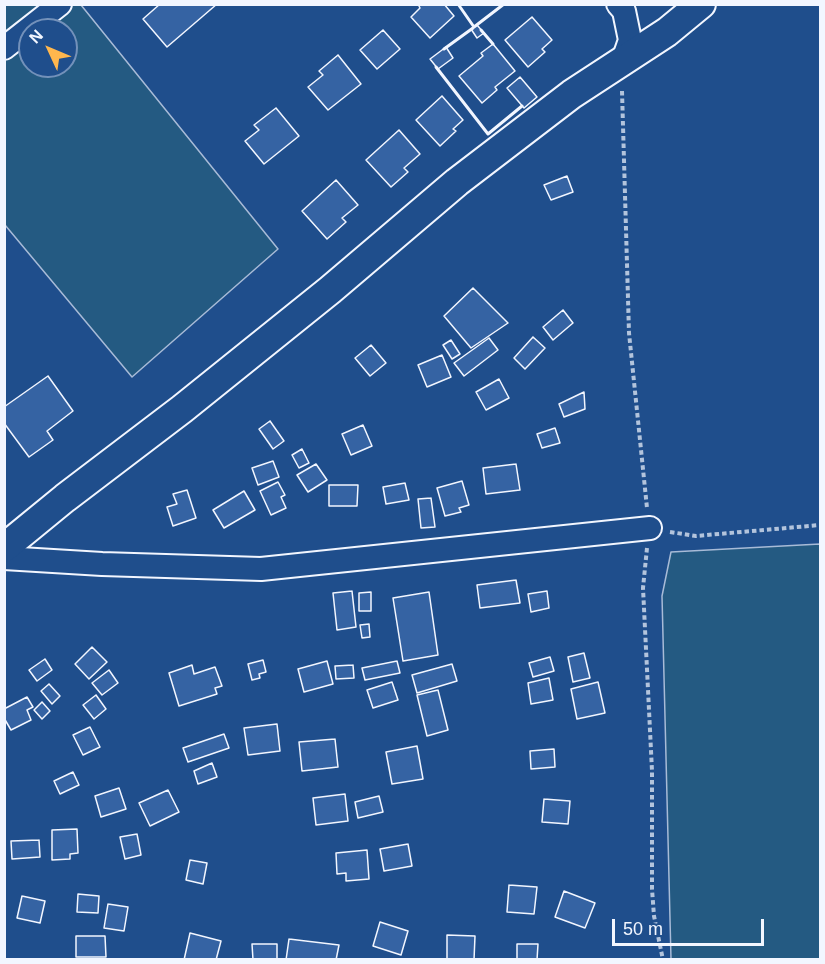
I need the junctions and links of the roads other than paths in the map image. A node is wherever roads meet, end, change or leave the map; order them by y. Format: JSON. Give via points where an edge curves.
{"nodes":[{"id":1,"x":60,"y":4,"type":"edge"},
{"id":2,"x":618,"y":4,"type":"edge"},
{"id":3,"x":701,"y":4,"type":"edge"},
{"id":4,"x":4,"y":48,"type":"edge"},
{"id":5,"x":622,"y":63,"type":"junction"},
{"id":6,"x":650,"y":528,"type":"road end"},
{"id":7,"x":4,"y":548,"type":"edge"},
{"id":8,"x":4,"y":558,"type":"edge"}],
"edges":[{"from":1,"to":4,"type":"street"},
{"from":2,"to":5,"type":"street","via":[[624,11],[630,40]]},
{"from":3,"to":5,"type":"main road"},
{"from":5,"to":7,"type":"main road","via":[[572,94],[457,182],[330,290]]},
{"from":6,"to":8,"type":"street","via":[[261,568]]}]}
